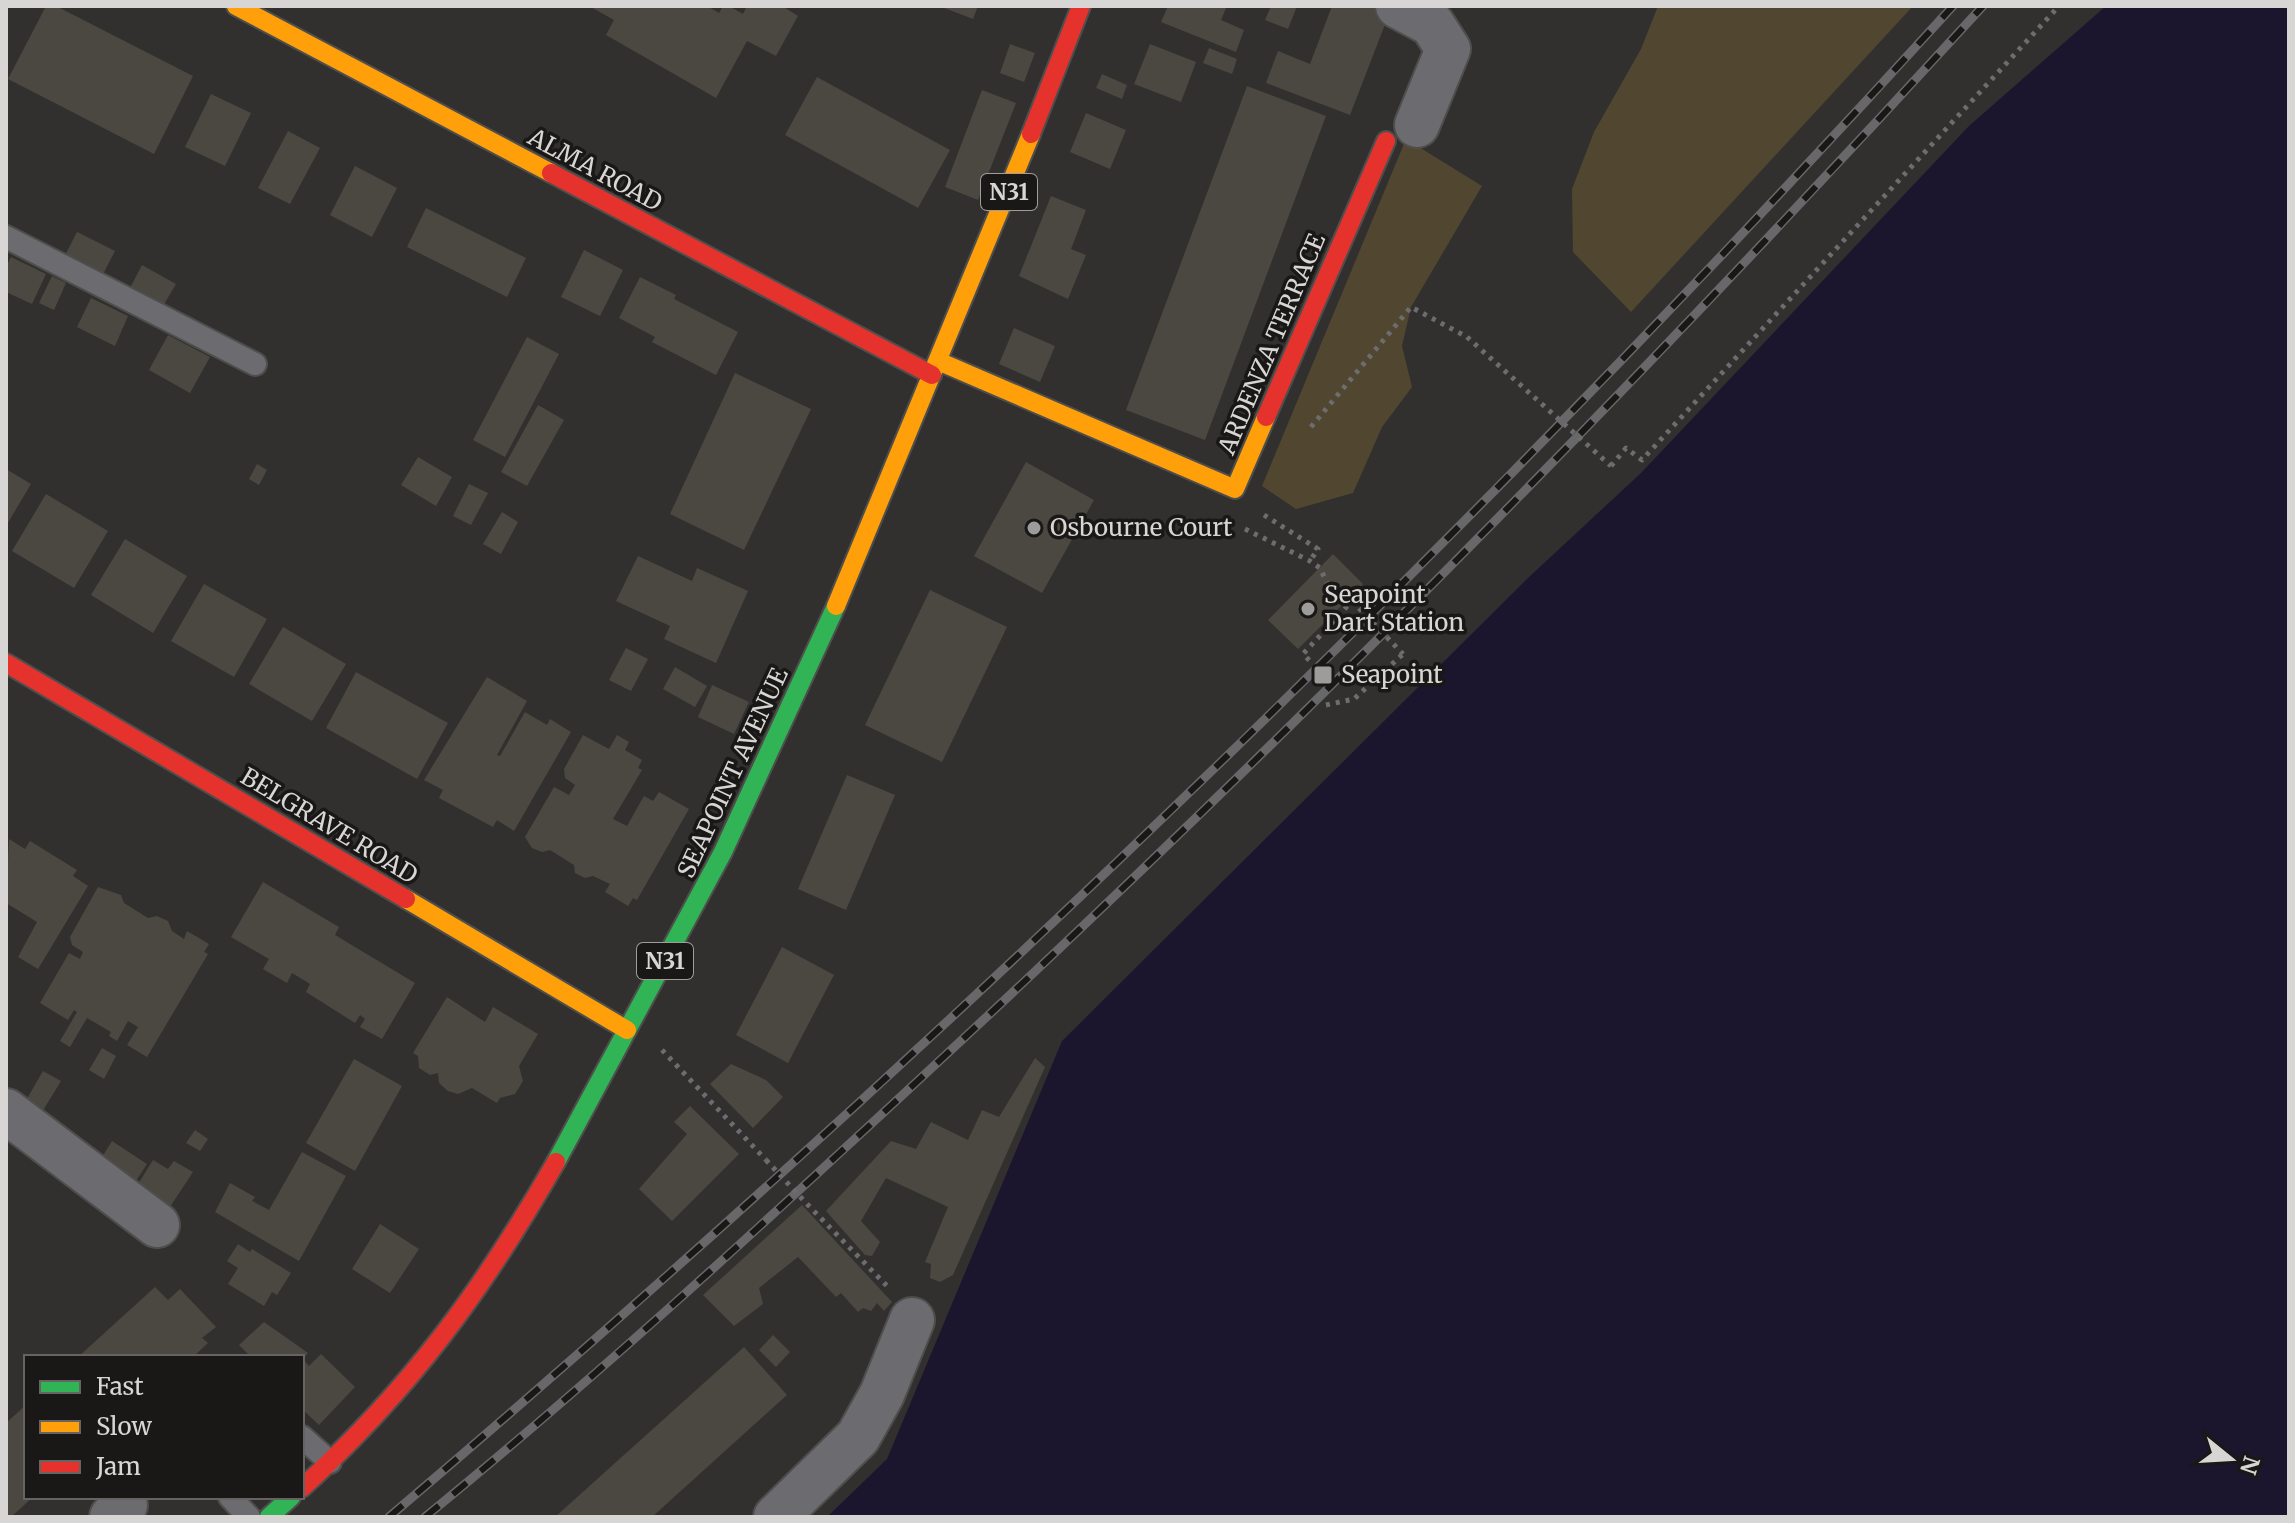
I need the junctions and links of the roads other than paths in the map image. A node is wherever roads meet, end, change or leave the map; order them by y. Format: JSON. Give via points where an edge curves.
{"nodes":[{"id":1,"x":236,"y":6,"type":"edge"},
{"id":2,"x":1081,"y":6,"type":"edge"},
{"id":3,"x":1398,"y":6,"type":"edge"},
{"id":4,"x":1402,"y":133,"type":"joint"},
{"id":5,"x":6,"y":237,"type":"edge"},
{"id":6,"x":255,"y":364,"type":"dead end"},
{"id":7,"x":935,"y":368,"type":"junction"},
{"id":8,"x":6,"y":663,"type":"edge"},
{"id":9,"x":627,"y":1030,"type":"junction"},
{"id":10,"x":6,"y":1111,"type":"edge"},
{"id":11,"x":157,"y":1225,"type":"dead end"},
{"id":12,"x":912,"y":1320,"type":"road end"},
{"id":13,"x":304,"y":1439,"type":"edge"},
{"id":14,"x":330,"y":1462,"type":"junction"},
{"id":15,"x":304,"y":1486,"type":"edge"},
{"id":16,"x":232,"y":1499,"type":"edge"},
{"id":17,"x":289,"y":1499,"type":"edge"},
{"id":18,"x":249,"y":1517,"type":"edge"},
{"id":19,"x":269,"y":1517,"type":"edge"},
{"id":20,"x":776,"y":1517,"type":"edge"}],
"edges":[{"from":1,"to":7,"type":"main road","name":"ALMA ROAD"},
{"from":2,"to":7,"type":"main road","name":"SEAPOINT AVENUE","number":"N31"},
{"from":3,"to":4,"type":"street","via":[[1432,24],[1448,49]]},
{"from":4,"to":7,"type":"main road","name":"ARDENZA TERRACE","via":[[1235,489]]},
{"from":5,"to":6,"type":"lane"},
{"from":7,"to":9,"type":"main road","name":"SEAPOINT AVENUE","number":"N31","via":[[835,612],[735,828]]},
{"from":8,"to":9,"type":"main road","name":"BELGRAVE ROAD"},
{"from":9,"to":14,"type":"main road","name":"SEAPOINT AVENUE","number":"N31","via":[[478,1289],[421,1368]]},
{"from":10,"to":11,"type":"street"},
{"from":12,"to":20,"type":"street","via":[[858,1437]]},
{"from":13,"to":14,"type":"lane"},
{"from":14,"to":15,"type":"main road","name":"SEAPOINT AVENUE","number":"N31"},
{"from":16,"to":18,"type":"lane"},
{"from":17,"to":19,"type":"main road"}]}
